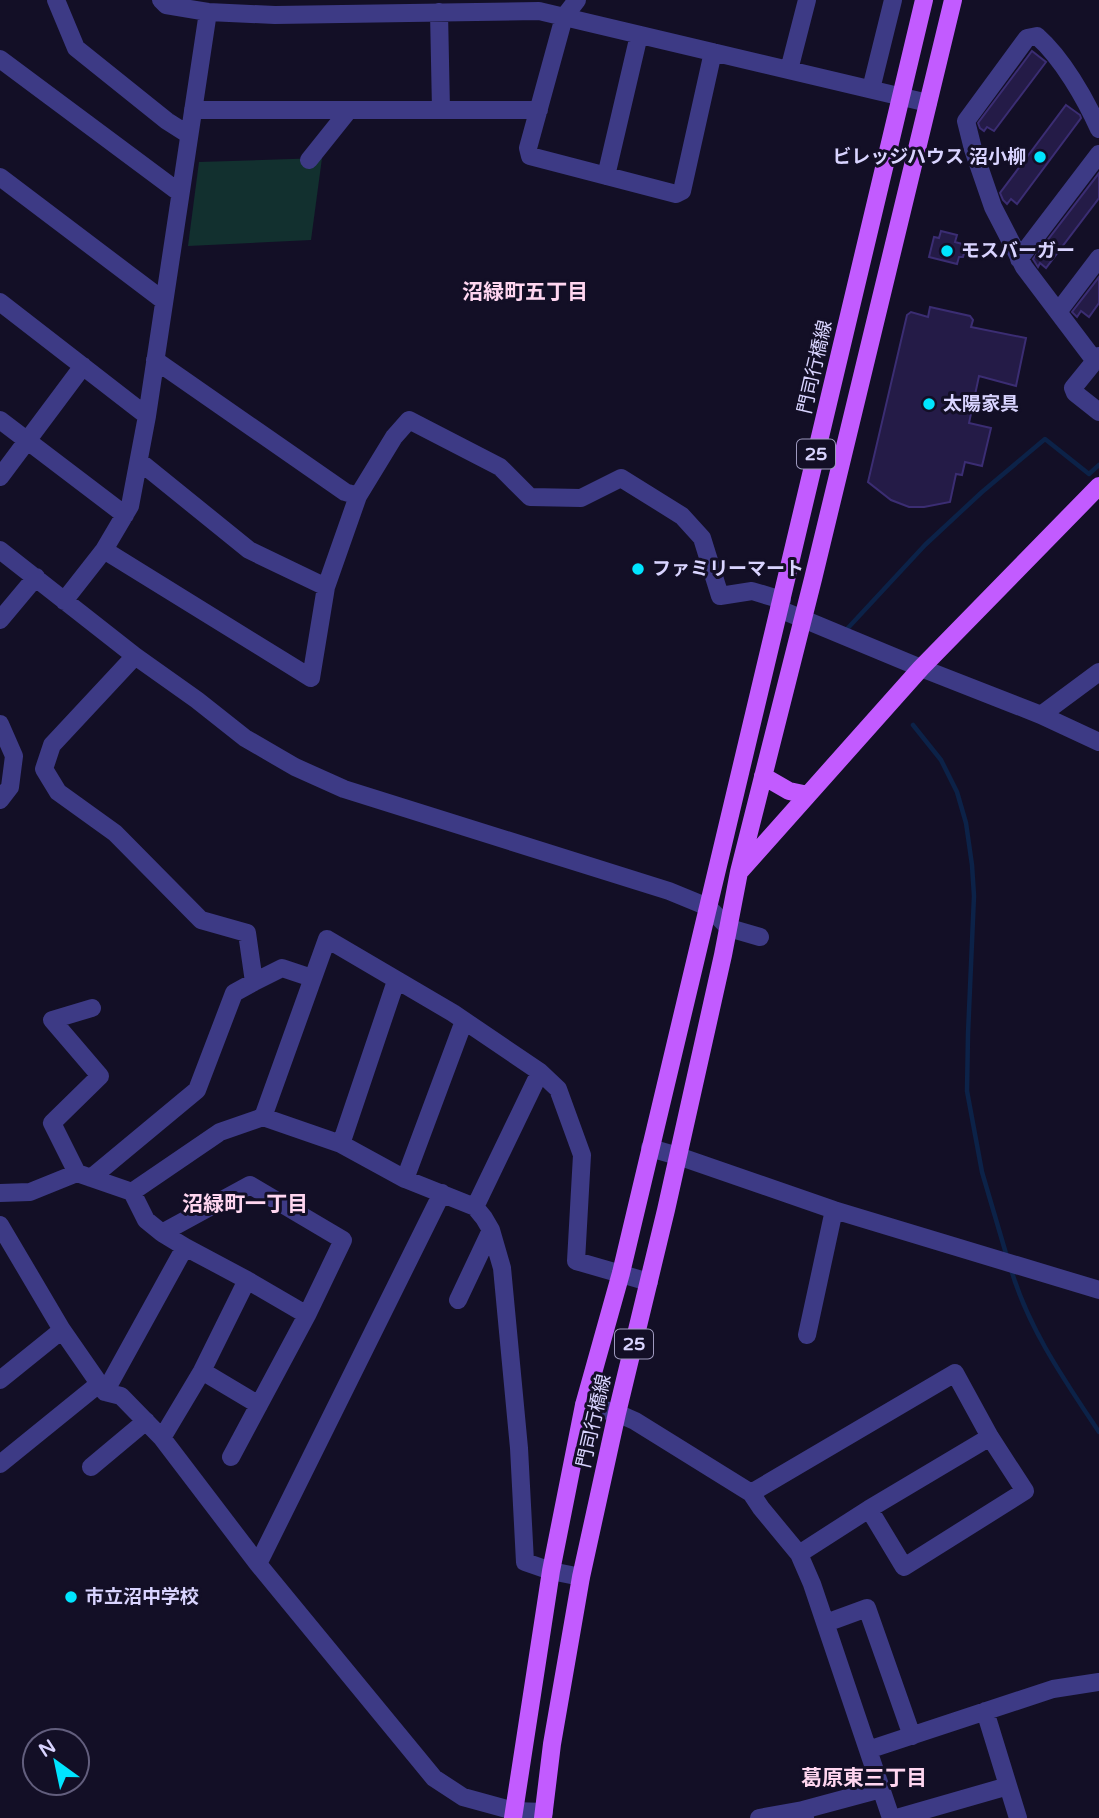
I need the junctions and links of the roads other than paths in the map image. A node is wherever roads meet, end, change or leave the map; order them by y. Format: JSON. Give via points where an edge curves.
{"nodes":[{"id":1,"x":57,"y":0,"type":"edge"},
{"id":2,"x":161,"y":0,"type":"edge"},
{"id":3,"x":577,"y":0,"type":"edge"},
{"id":4,"x":807,"y":0,"type":"edge"},
{"id":5,"x":893,"y":0,"type":"edge"},
{"id":6,"x":924,"y":0,"type":"edge"},
{"id":7,"x":953,"y":0,"type":"edge"},
{"id":8,"x":203,"y":7,"type":"edge"},
{"id":9,"x":439,"y":12,"type":"junction"},
{"id":10,"x":564,"y":17,"type":"junction"},
{"id":11,"x":639,"y":34,"type":"junction"},
{"id":12,"x":713,"y":52,"type":"junction"},
{"id":13,"x":0,"y":59,"type":"edge"},
{"id":14,"x":789,"y":70,"type":"junction"},
{"id":15,"x":871,"y":89,"type":"junction"},
{"id":16,"x":901,"y":97,"type":"junction"},
{"id":17,"x":928,"y":103,"type":"junction"},
{"id":18,"x":193,"y":110,"type":"junction"},
{"id":19,"x":349,"y":110,"type":"junction"},
{"id":20,"x":441,"y":110,"type":"junction"},
{"id":21,"x":538,"y":110,"type":"junction"},
{"id":22,"x":1099,"y":129,"type":"edge"},
{"id":23,"x":189,"y":135,"type":"junction"},
{"id":24,"x":1099,"y":154,"type":"edge"},
{"id":25,"x":309,"y":160,"type":"dead end"},
{"id":26,"x":606,"y":176,"type":"junction"},
{"id":27,"x":0,"y":177,"type":"edge"},
{"id":28,"x":180,"y":193,"type":"junction"},
{"id":29,"x":1099,"y":258,"type":"edge"},
{"id":30,"x":1019,"y":259,"type":"junction"},
{"id":31,"x":164,"y":301,"type":"junction"},
{"id":32,"x":0,"y":302,"type":"edge"},
{"id":33,"x":1058,"y":312,"type":"junction"},
{"id":34,"x":1097,"y":358,"type":"edge"},
{"id":35,"x":155,"y":360,"type":"junction"},
{"id":36,"x":83,"y":366,"type":"junction"},
{"id":37,"x":1099,"y":412,"type":"edge"},
{"id":38,"x":147,"y":416,"type":"junction"},
{"id":39,"x":0,"y":420,"type":"edge"},
{"id":40,"x":27,"y":440,"type":"junction"},
{"id":41,"x":139,"y":461,"type":"junction"},
{"id":42,"x":0,"y":477,"type":"edge"},
{"id":43,"x":1099,"y":486,"type":"edge"},
{"id":44,"x":358,"y":496,"type":"junction"},
{"id":45,"x":125,"y":515,"type":"junction"},
{"id":46,"x":0,"y":550,"type":"edge"},
{"id":47,"x":104,"y":550,"type":"junction"},
{"id":48,"x":36,"y":577,"type":"junction"},
{"id":49,"x":326,"y":587,"type":"junction"},
{"id":50,"x":64,"y":601,"type":"junction"},
{"id":51,"x":781,"y":604,"type":"junction"},
{"id":52,"x":803,"y":618,"type":"junction"},
{"id":53,"x":0,"y":620,"type":"edge"},
{"id":54,"x":135,"y":656,"type":"junction"},
{"id":55,"x":920,"y":668,"type":"junction"},
{"id":56,"x":1099,"y":672,"type":"edge"},
{"id":57,"x":1041,"y":715,"type":"junction"},
{"id":58,"x":0,"y":724,"type":"edge"},
{"id":59,"x":1099,"y":742,"type":"edge"},
{"id":60,"x":763,"y":776,"type":"junction"},
{"id":61,"x":808,"y":794,"type":"junction"},
{"id":62,"x":0,"y":800,"type":"edge"},
{"id":63,"x":739,"y":872,"type":"junction"},
{"id":64,"x":708,"y":907,"type":"junction"},
{"id":65,"x":729,"y":928,"type":"junction"},
{"id":66,"x":760,"y":937,"type":"dead end"},
{"id":67,"x":312,"y":978,"type":"junction"},
{"id":68,"x":396,"y":981,"type":"junction"},
{"id":69,"x":254,"y":982,"type":"junction"},
{"id":70,"x":92,"y":1008,"type":"dead end"},
{"id":71,"x":464,"y":1021,"type":"junction"},
{"id":72,"x":540,"y":1072,"type":"junction"},
{"id":73,"x":263,"y":1117,"type":"junction"},
{"id":74,"x":341,"y":1144,"type":"junction"},
{"id":75,"x":650,"y":1148,"type":"junction"},
{"id":76,"x":678,"y":1156,"type":"junction"},
{"id":77,"x":84,"y":1176,"type":"junction"},
{"id":78,"x":405,"y":1180,"type":"junction"},
{"id":79,"x":132,"y":1192,"type":"junction"},
{"id":80,"x":0,"y":1193,"type":"edge"},
{"id":81,"x":442,"y":1193,"type":"junction"},
{"id":82,"x":475,"y":1207,"type":"junction"},
{"id":83,"x":834,"y":1210,"type":"junction"},
{"id":84,"x":491,"y":1230,"type":"junction"},
{"id":85,"x":162,"y":1233,"type":"junction"},
{"id":86,"x":3,"y":1235,"type":"edge"},
{"id":87,"x":185,"y":1247,"type":"junction"},
{"id":88,"x":621,"y":1273,"type":"junction"},
{"id":89,"x":247,"y":1280,"type":"junction"},
{"id":90,"x":649,"y":1282,"type":"junction"},
{"id":91,"x":1099,"y":1290,"type":"edge"},
{"id":92,"x":458,"y":1300,"type":"dead end"},
{"id":93,"x":307,"y":1315,"type":"junction"},
{"id":94,"x":62,"y":1330,"type":"junction"},
{"id":95,"x":807,"y":1335,"type":"dead end"},
{"id":96,"x":202,"y":1371,"type":"junction"},
{"id":97,"x":0,"y":1380,"type":"edge"},
{"id":98,"x":102,"y":1388,"type":"junction"},
{"id":99,"x":259,"y":1405,"type":"junction"},
{"id":100,"x":584,"y":1405,"type":"junction"},
{"id":101,"x":617,"y":1413,"type":"junction"},
{"id":102,"x":146,"y":1421,"type":"junction"},
{"id":103,"x":990,"y":1437,"type":"junction"},
{"id":104,"x":162,"y":1438,"type":"junction"},
{"id":105,"x":232,"y":1457,"type":"dead end"},
{"id":106,"x":0,"y":1464,"type":"edge"},
{"id":107,"x":91,"y":1467,"type":"dead end"},
{"id":108,"x":751,"y":1493,"type":"junction"},
{"id":109,"x":869,"y":1509,"type":"junction"},
{"id":110,"x":799,"y":1554,"type":"junction"},
{"id":111,"x":258,"y":1564,"type":"junction"},
{"id":112,"x":551,"y":1571,"type":"junction"},
{"id":113,"x":581,"y":1577,"type":"junction"},
{"id":114,"x":826,"y":1623,"type":"junction"},
{"id":115,"x":1099,"y":1682,"type":"edge"},
{"id":116,"x":985,"y":1711,"type":"junction"},
{"id":117,"x":912,"y":1736,"type":"junction"},
{"id":118,"x":868,"y":1750,"type":"junction"},
{"id":119,"x":1008,"y":1786,"type":"junction"},
{"id":120,"x":881,"y":1789,"type":"junction"},
{"id":121,"x":804,"y":1814,"type":"edge"},
{"id":122,"x":514,"y":1815,"type":"edge"},
{"id":123,"x":543,"y":1815,"type":"edge"},
{"id":124,"x":759,"y":1818,"type":"edge"},
{"id":125,"x":891,"y":1818,"type":"edge"},
{"id":126,"x":897,"y":1818,"type":"edge"},
{"id":127,"x":1018,"y":1818,"type":"edge"}],
"edges":[{"from":1,"to":23,"type":"street","via":[[76,48]]},
{"from":2,"to":8,"type":"street","via":[[166,5]]},
{"from":3,"to":10,"type":"street"},
{"from":4,"to":14,"type":"street"},
{"from":5,"to":15,"type":"street"},
{"from":6,"to":16,"type":"main road","name":"門司行橋線","number":"25"},
{"from":7,"to":17,"type":"main road","name":"門司行橋線","number":"25"},
{"from":8,"to":9,"type":"street","via":[[275,15]]},
{"from":8,"to":18,"type":"street"},
{"from":9,"to":10,"type":"street","via":[[539,11]]},
{"from":9,"to":20,"type":"street"},
{"from":10,"to":11,"type":"street"},
{"from":10,"to":21,"type":"street"},
{"from":11,"to":12,"type":"street"},
{"from":11,"to":26,"type":"street"},
{"from":12,"to":14,"type":"street"},
{"from":12,"to":26,"type":"street","via":[[682,191],[676,194]]},
{"from":13,"to":28,"type":"street"},
{"from":14,"to":15,"type":"street"},
{"from":15,"to":16,"type":"street"},
{"from":16,"to":17,"type":"street"},
{"from":16,"to":51,"type":"main road","name":"門司行橋線","number":"25"},
{"from":17,"to":52,"type":"main road","name":"門司行橋線","number":"25"},
{"from":18,"to":19,"type":"street"},
{"from":18,"to":23,"type":"street"},
{"from":19,"to":20,"type":"street"},
{"from":19,"to":25,"type":"street"},
{"from":20,"to":21,"type":"street"},
{"from":21,"to":26,"type":"street","via":[[530,156]]},
{"from":22,"to":30,"type":"street","via":[[1052,49],[1037,36],[1027,37],[966,121],[993,207]]},
{"from":23,"to":28,"type":"street"},
{"from":24,"to":30,"type":"street"},
{"from":27,"to":31,"type":"street"},
{"from":28,"to":31,"type":"street"},
{"from":29,"to":33,"type":"street"},
{"from":30,"to":33,"type":"street"},
{"from":31,"to":35,"type":"street"},
{"from":32,"to":36,"type":"street"},
{"from":33,"to":34,"type":"street"},
{"from":34,"to":37,"type":"street","via":[[1073,388]]},
{"from":35,"to":38,"type":"street"},
{"from":35,"to":44,"type":"street","via":[[345,492]]},
{"from":36,"to":38,"type":"street"},
{"from":36,"to":40,"type":"street"},
{"from":38,"to":41,"type":"street"},
{"from":39,"to":40,"type":"street"},
{"from":40,"to":42,"type":"street"},
{"from":40,"to":45,"type":"street"},
{"from":41,"to":45,"type":"street","via":[[131,506]]},
{"from":41,"to":49,"type":"street","via":[[249,550]]},
{"from":43,"to":55,"type":"main road","name":"門司行橋線","number":"25"},
{"from":44,"to":49,"type":"street"},
{"from":44,"to":51,"type":"street","via":[[409,420],[500,467],[530,497],[581,498],[621,478],[682,516],[702,538],[720,596],[752,591]]},
{"from":45,"to":47,"type":"street"},
{"from":46,"to":48,"type":"street"},
{"from":47,"to":49,"type":"street","via":[[311,678]]},
{"from":47,"to":50,"type":"street"},
{"from":48,"to":50,"type":"street"},
{"from":48,"to":53,"type":"street"},
{"from":50,"to":54,"type":"street"},
{"from":51,"to":52,"type":"street"},
{"from":51,"to":64,"type":"main road","name":"門司行橋線","number":"25"},
{"from":52,"to":55,"type":"street"},
{"from":52,"to":60,"type":"main road","name":"門司行橋線","number":"25"},
{"from":54,"to":64,"type":"street","via":[[245,738],[344,789]]},
{"from":54,"to":69,"type":"street","via":[[52,746],[44,769],[58,792],[116,833],[201,920],[247,933]]},
{"from":55,"to":57,"type":"street"},
{"from":55,"to":61,"type":"main road","name":"門司行橋線","number":"25"},
{"from":56,"to":57,"type":"street"},
{"from":57,"to":59,"type":"street"},
{"from":58,"to":62,"type":"street","via":[[14,756],[10,787]]},
{"from":60,"to":61,"type":"main road","via":[[788,791]]},
{"from":60,"to":63,"type":"main road","name":"門司行橋線","number":"25"},
{"from":61,"to":63,"type":"main road","name":"門司行橋線","number":"25"},
{"from":63,"to":64,"type":"main road","name":"門司行橋線","number":"25"},
{"from":63,"to":65,"type":"main road","name":"門司行橋線","number":"25"},
{"from":64,"to":65,"type":"street"},
{"from":64,"to":75,"type":"main road","name":"門司行橋線","number":"25"},
{"from":65,"to":66,"type":"street"},
{"from":65,"to":76,"type":"main road","name":"門司行橋線","number":"25"},
{"from":67,"to":68,"type":"street","via":[[327,939]]},
{"from":67,"to":69,"type":"street","via":[[282,968]]},
{"from":67,"to":73,"type":"street"},
{"from":68,"to":71,"type":"street"},
{"from":68,"to":74,"type":"street"},
{"from":69,"to":77,"type":"street","via":[[234,993],[197,1090]]},
{"from":70,"to":77,"type":"street","via":[[52,1020],[100,1076],[52,1123]]},
{"from":71,"to":72,"type":"street"},
{"from":71,"to":78,"type":"street"},
{"from":72,"to":82,"type":"street"},
{"from":72,"to":88,"type":"street","via":[[558,1089],[582,1154],[576,1261]]},
{"from":73,"to":74,"type":"street"},
{"from":73,"to":79,"type":"street","via":[[220,1132]]},
{"from":74,"to":78,"type":"street"},
{"from":75,"to":76,"type":"street"},
{"from":75,"to":88,"type":"main road","name":"門司行橋線","number":"25"},
{"from":76,"to":83,"type":"street"},
{"from":76,"to":90,"type":"main road","name":"門司行橋線","number":"25"},
{"from":77,"to":79,"type":"street"},
{"from":77,"to":80,"type":"street","via":[[30,1192]]},
{"from":78,"to":81,"type":"street"},
{"from":79,"to":85,"type":"street","via":[[146,1220]]},
{"from":81,"to":82,"type":"street"},
{"from":81,"to":111,"type":"street"},
{"from":82,"to":84,"type":"street"},
{"from":83,"to":91,"type":"street"},
{"from":83,"to":95,"type":"street"},
{"from":84,"to":92,"type":"street"},
{"from":84,"to":112,"type":"street","via":[[502,1268],[525,1562]]},
{"from":85,"to":87,"type":"street"},
{"from":85,"to":93,"type":"street","via":[[250,1185],[343,1240]]},
{"from":86,"to":94,"type":"street"},
{"from":87,"to":89,"type":"street"},
{"from":87,"to":98,"type":"street"},
{"from":88,"to":90,"type":"street"},
{"from":88,"to":100,"type":"main road","name":"門司行橋線","number":"25"},
{"from":89,"to":93,"type":"street"},
{"from":89,"to":96,"type":"street"},
{"from":90,"to":101,"type":"main road","name":"門司行橋線","number":"25"},
{"from":93,"to":99,"type":"street"},
{"from":94,"to":97,"type":"street"},
{"from":94,"to":98,"type":"street"},
{"from":96,"to":99,"type":"street"},
{"from":96,"to":104,"type":"street"},
{"from":98,"to":102,"type":"street","via":[[121,1395]]},
{"from":98,"to":106,"type":"street"},
{"from":99,"to":105,"type":"street"},
{"from":100,"to":101,"type":"street"},
{"from":100,"to":112,"type":"main road","name":"門司行橋線","number":"25"},
{"from":101,"to":108,"type":"street"},
{"from":101,"to":113,"type":"main road","name":"門司行橋線","number":"25"},
{"from":102,"to":104,"type":"street"},
{"from":102,"to":107,"type":"street"},
{"from":103,"to":108,"type":"street","via":[[955,1373]]},
{"from":103,"to":109,"type":"street"},
{"from":103,"to":109,"type":"street","via":[[1025,1491],[904,1567]]},
{"from":104,"to":111,"type":"street"},
{"from":108,"to":110,"type":"street"},
{"from":109,"to":110,"type":"street"},
{"from":110,"to":114,"type":"street"},
{"from":111,"to":122,"type":"street","via":[[434,1778],[463,1797]]},
{"from":112,"to":113,"type":"street"},
{"from":112,"to":122,"type":"main road","name":"門司行橋線","number":"25"},
{"from":113,"to":123,"type":"main road","name":"門司行橋線","number":"25"},
{"from":114,"to":117,"type":"street","via":[[867,1608]]},
{"from":114,"to":118,"type":"street"},
{"from":115,"to":116,"type":"street","via":[[1053,1689]]},
{"from":116,"to":117,"type":"street"},
{"from":116,"to":119,"type":"street"},
{"from":117,"to":118,"type":"street"},
{"from":118,"to":120,"type":"street"},
{"from":119,"to":126,"type":"street"},
{"from":119,"to":127,"type":"street"},
{"from":120,"to":121,"type":"street"},
{"from":120,"to":125,"type":"street"},
{"from":121,"to":124,"type":"street"},
{"from":122,"to":123,"type":"street"}]}
